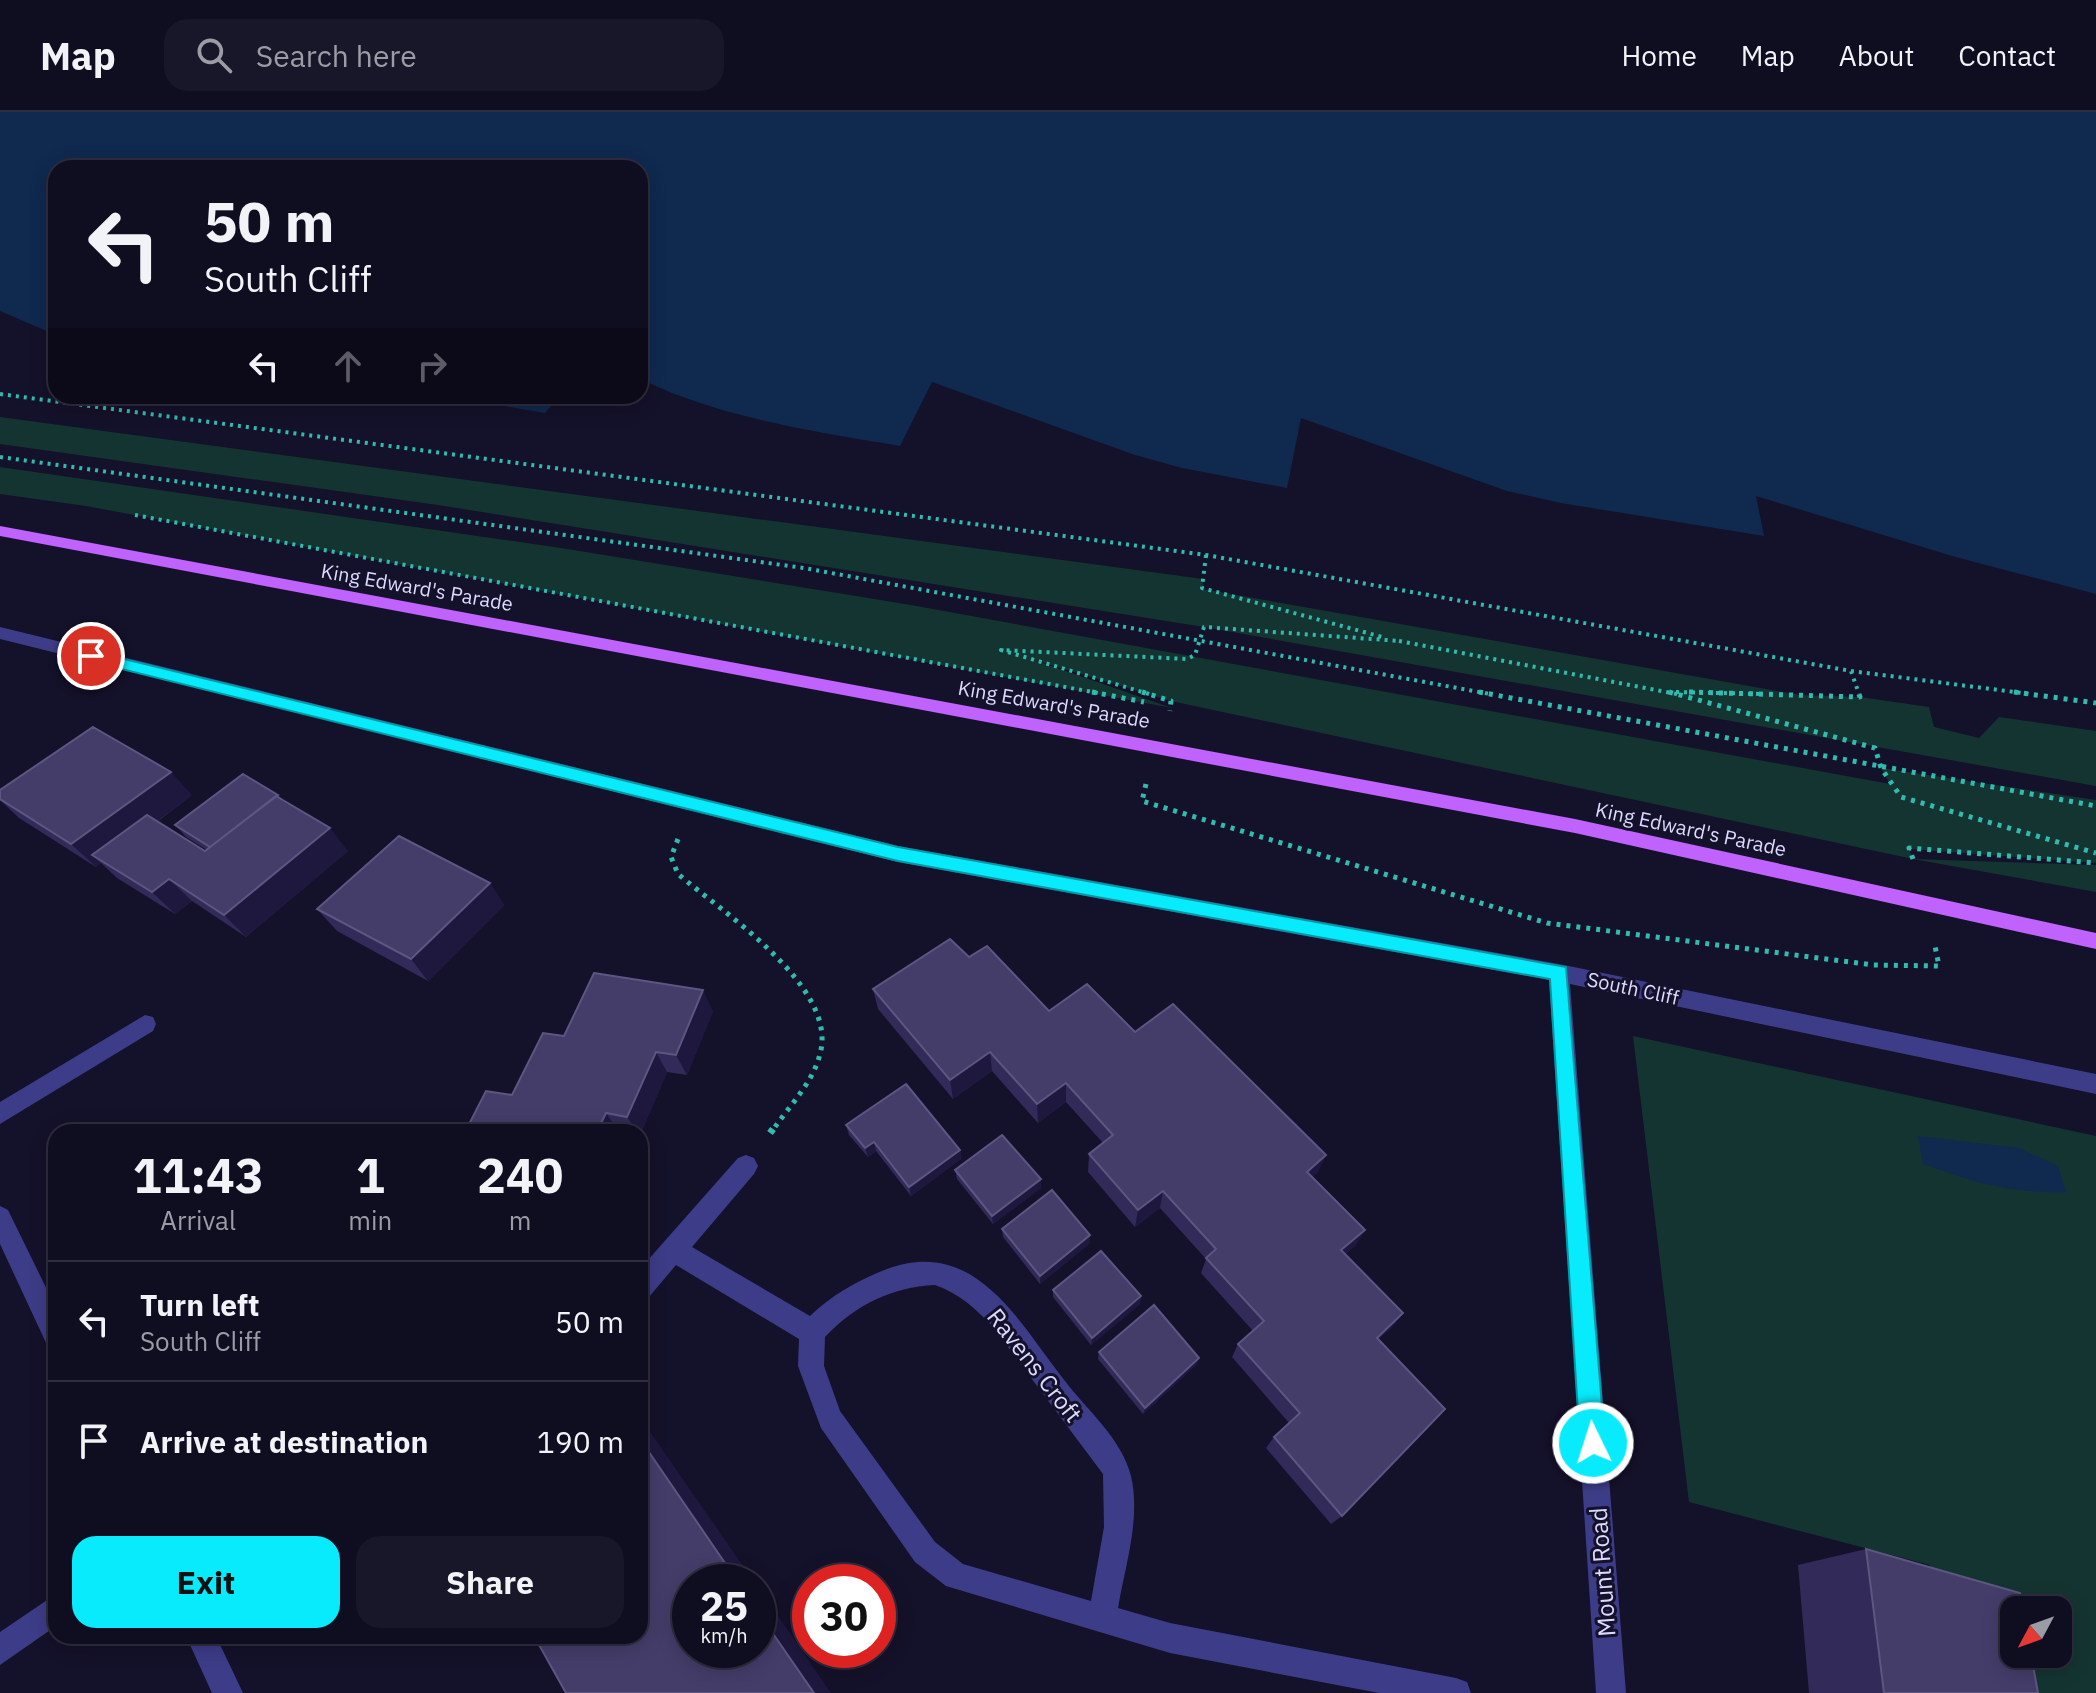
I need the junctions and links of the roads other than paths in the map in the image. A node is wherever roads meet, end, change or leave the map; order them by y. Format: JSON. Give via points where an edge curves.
{"nodes":[{"id":1,"x":0,"y":531,"type":"edge"},
{"id":2,"x":0,"y":633,"type":"edge"},
{"id":3,"x":2096,"y":941,"type":"edge"},
{"id":4,"x":1559,"y":973,"type":"junction"},
{"id":5,"x":145,"y":1024,"type":"dead end"},
{"id":6,"x":2096,"y":1084,"type":"edge"},
{"id":7,"x":0,"y":1114,"type":"edge"},
{"id":8,"x":746,"y":1166,"type":"road end"},
{"id":9,"x":0,"y":1218,"type":"edge"},
{"id":10,"x":673,"y":1249,"type":"junction"},
{"id":11,"x":648,"y":1279,"type":"edge"},
{"id":12,"x":48,"y":1319,"type":"edge"},
{"id":13,"x":812,"y":1332,"type":"junction"},
{"id":14,"x":48,"y":1614,"type":"edge"},
{"id":15,"x":1102,"y":1618,"type":"junction"},
{"id":16,"x":205,"y":1644,"type":"edge"},
{"id":17,"x":0,"y":1650,"type":"edge"},
{"id":18,"x":228,"y":1693,"type":"edge"},
{"id":19,"x":1456,"y":1693,"type":"edge"},
{"id":20,"x":1611,"y":1693,"type":"edge"}],
"edges":[{"from":1,"to":3,"type":"main road","name":"King Edward's Parade","via":[[1575,826]]},
{"from":2,"to":4,"type":"street","name":"South Cliff","via":[[898,854]]},
{"from":4,"to":6,"type":"street","name":"South Cliff"},
{"from":4,"to":20,"type":"street","name":"Mount Road"},
{"from":5,"to":7,"type":"street"},
{"from":8,"to":10,"type":"street"},
{"from":9,"to":12,"type":"street"},
{"from":10,"to":11,"type":"street"},
{"from":10,"to":13,"type":"street"},
{"from":13,"to":15,"type":"street","via":[[811,1366],[830,1419],[925,1552],[956,1576]]},
{"from":13,"to":15,"type":"street","name":"Ravens Croft","via":[[834,1308],[894,1275],[934,1270],[961,1279],[993,1308],[1117,1470],[1120,1505]]},
{"from":14,"to":17,"type":"street"},
{"from":15,"to":19,"type":"street","via":[[1170,1638]]},
{"from":16,"to":18,"type":"street"}]}
